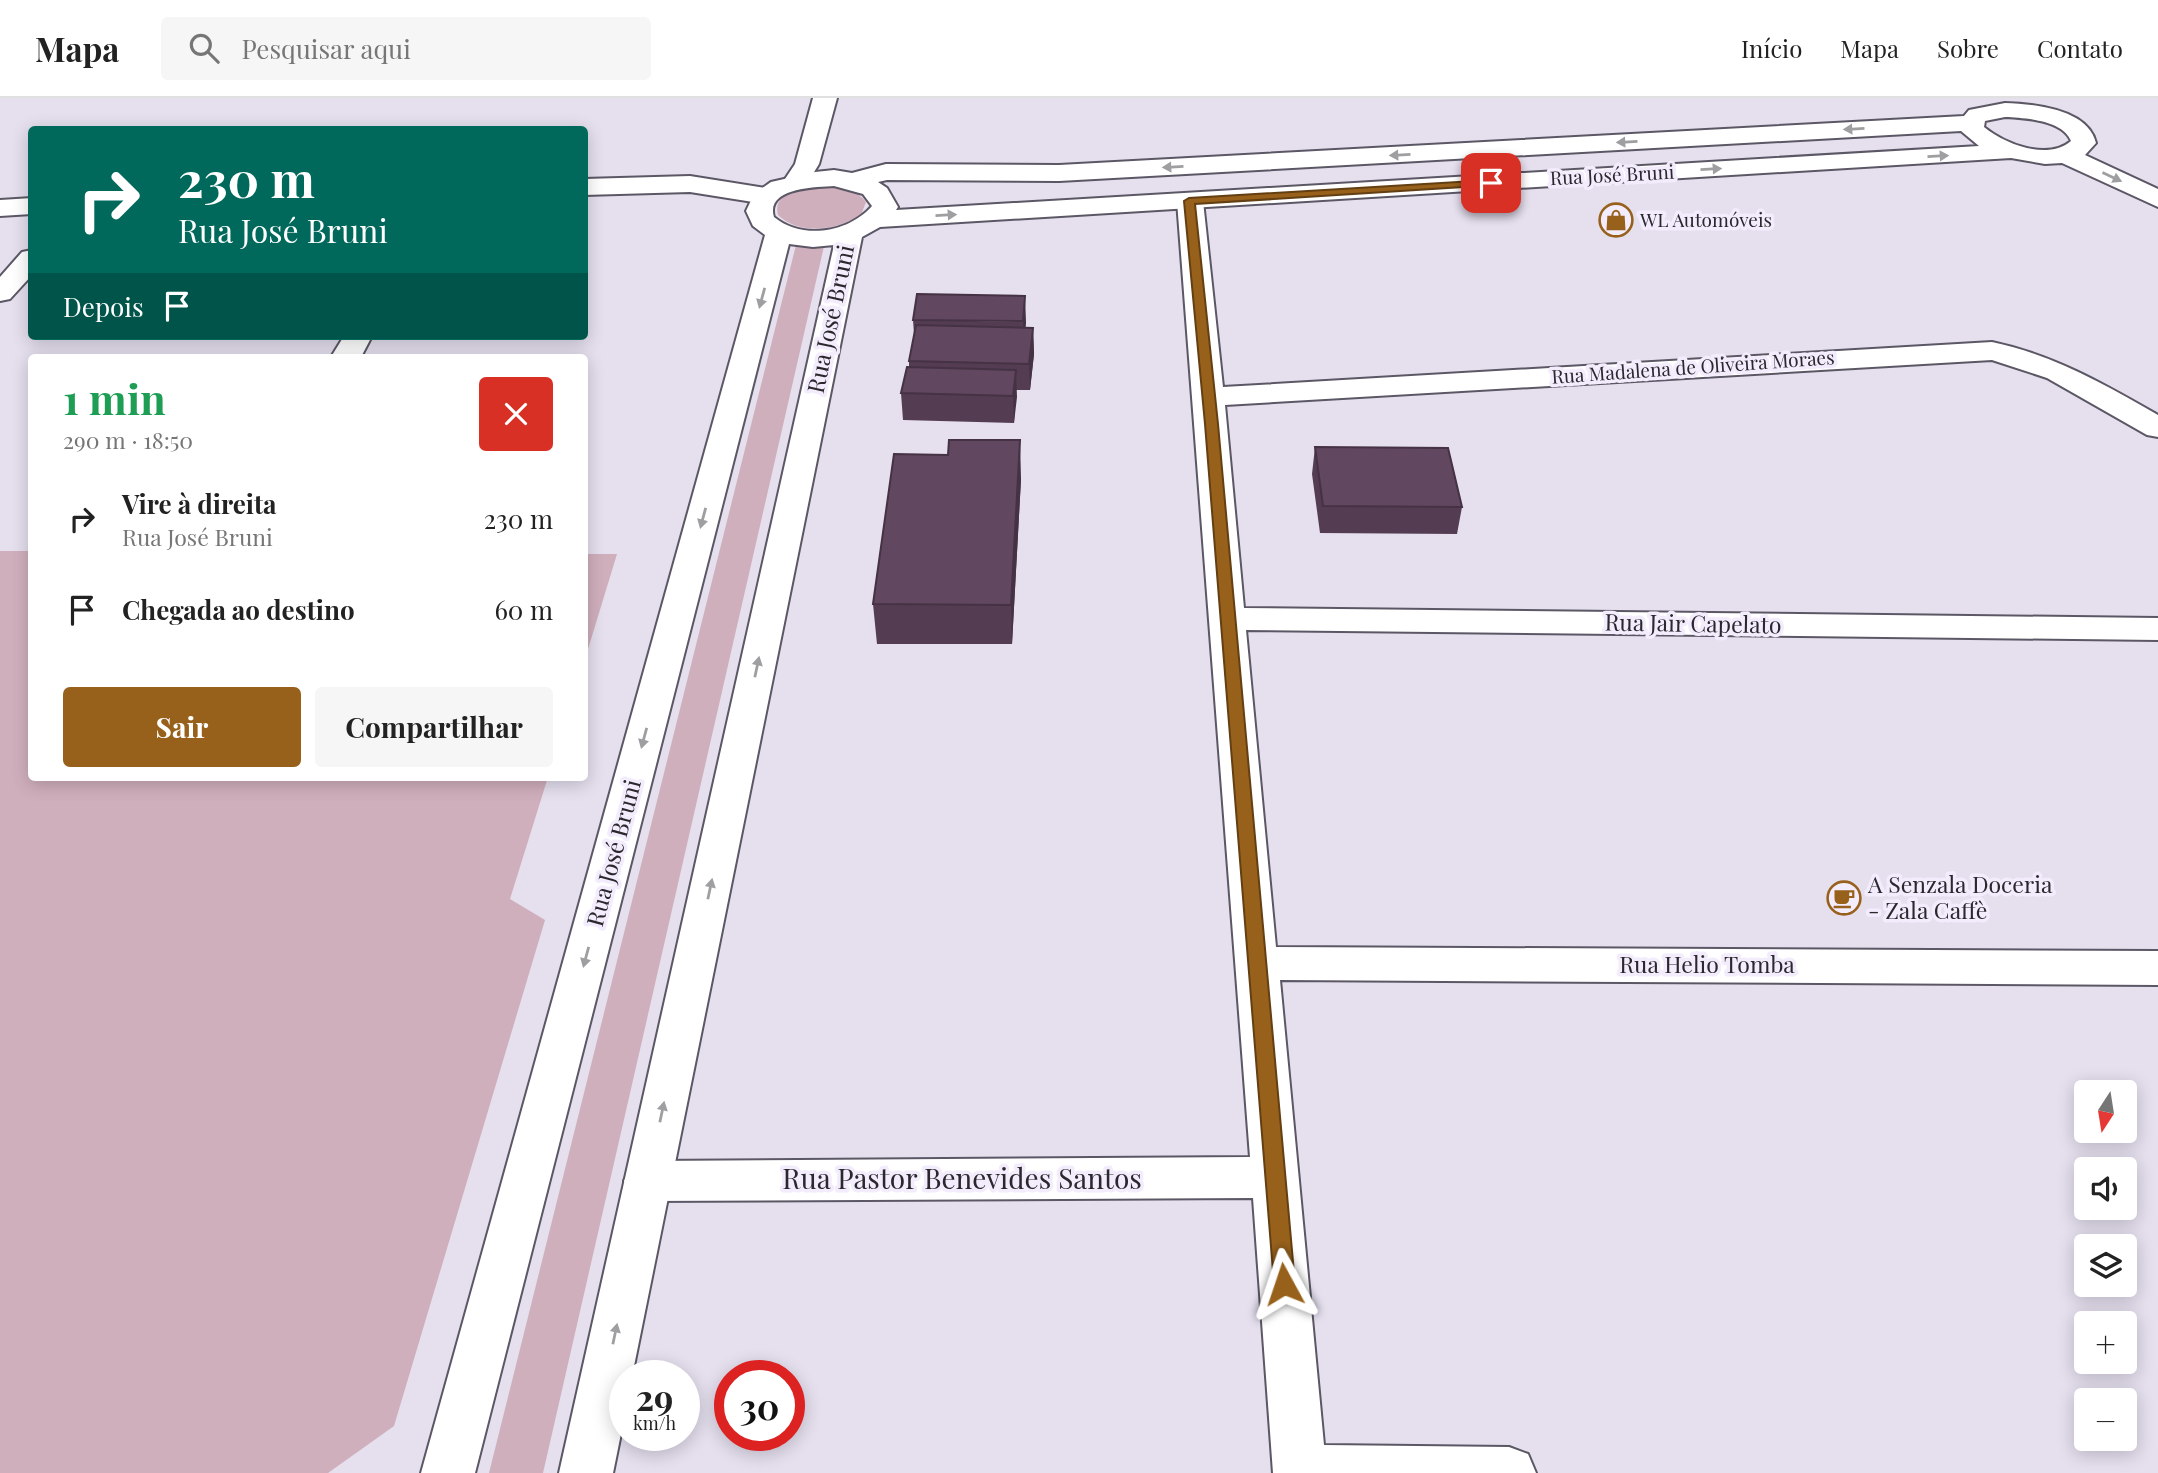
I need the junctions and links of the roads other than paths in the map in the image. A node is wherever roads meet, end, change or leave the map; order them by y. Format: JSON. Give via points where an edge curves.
{"nodes":[{"id":1,"x":825,"y":98,"type":"edge"},
{"id":2,"x":2013,"y":98,"type":"edge"},
{"id":3,"x":1974,"y":112,"type":"edge"},
{"id":4,"x":2060,"y":119,"type":"junction"},
{"id":5,"x":2082,"y":134,"type":"junction"},
{"id":6,"x":2107,"y":146,"type":"dead end"},
{"id":7,"x":2011,"y":151,"type":"junction"},
{"id":8,"x":2065,"y":155,"type":"junction"},
{"id":9,"x":852,"y":181,"type":"junction"},
{"id":10,"x":796,"y":182,"type":"junction"},
{"id":11,"x":588,"y":187,"type":"edge"},
{"id":12,"x":2158,"y":199,"type":"edge"},
{"id":13,"x":1189,"y":201,"type":"junction"},
{"id":14,"x":28,"y":206,"type":"edge"},
{"id":15,"x":0,"y":208,"type":"edge"},
{"id":16,"x":772,"y":214,"type":"junction"},
{"id":17,"x":864,"y":226,"type":"junction"},
{"id":18,"x":28,"y":262,"type":"edge"},
{"id":19,"x":0,"y":293,"type":"edge"},
{"id":20,"x":1209,"y":397,"type":"junction"},
{"id":21,"x":2158,"y":428,"type":"edge"},
{"id":22,"x":1228,"y":620,"type":"junction"},
{"id":23,"x":2158,"y":629,"type":"edge"},
{"id":24,"x":1257,"y":962,"type":"junction"},
{"id":25,"x":2158,"y":968,"type":"edge"},
{"id":26,"x":1275,"y":1177,"type":"junction"},
{"id":27,"x":648,"y":1181,"type":"junction"},
{"id":28,"x":1300,"y":1472,"type":"edge"},
{"id":29,"x":448,"y":1473,"type":"edge"},
{"id":30,"x":586,"y":1473,"type":"edge"},
{"id":31,"x":1509,"y":1473,"type":"edge"}],
"edges":[{"from":1,"to":10,"type":"street","via":[[807,164]]},
{"from":2,"to":4,"type":"street"},
{"from":3,"to":4,"type":"street","name":"Rua José Bruni","via":[[2024,110]]},
{"from":3,"to":7,"type":"street","via":[[1973,130]]},
{"from":3,"to":9,"type":"street","name":"Rua José Bruni","one_way":true,"via":[[1059,173],[886,172]]},
{"from":4,"to":5,"type":"street"},
{"from":5,"to":6,"type":"street"},
{"from":5,"to":8,"type":"street","via":[[2084,143]]},
{"from":7,"to":8,"type":"street"},
{"from":13,"to":7,"type":"street","name":"Rua José Bruni","one_way":true},
{"from":8,"to":12,"type":"street","one_way":true},
{"from":9,"to":10,"type":"street"},
{"from":9,"to":17,"type":"street","via":[[882,196],[885,208]]},
{"from":10,"to":16,"type":"street"},
{"from":11,"to":16,"type":"street","via":[[690,184]]},
{"from":17,"to":13,"type":"street","name":"Rua José Bruni","one_way":true},
{"from":13,"to":20,"type":"street"},
{"from":14,"to":15,"type":"street"},
{"from":16,"to":17,"type":"street","via":[[813,237]]},
{"from":16,"to":29,"type":"street","name":"Rua José Bruni","one_way":true},
{"from":27,"to":17,"type":"street","name":"Rua José Bruni","one_way":true},
{"from":18,"to":19,"type":"street"},
{"from":20,"to":21,"type":"street","name":"Rua Madalena de Oliveira Moraes","via":[[1992,351],[2017,354],[2050,367]]},
{"from":20,"to":22,"type":"street"},
{"from":22,"to":23,"type":"street","name":"Rua Jair Capelato"},
{"from":22,"to":24,"type":"street"},
{"from":24,"to":25,"type":"street","name":"Rua Helio Tomba"},
{"from":24,"to":26,"type":"street"},
{"from":26,"to":27,"type":"street","name":"Rua Pastor Benevides Santos"},
{"from":26,"to":28,"type":"street"},
{"from":30,"to":27,"type":"street","name":"Rua José Bruni","one_way":true},
{"from":28,"to":31,"type":"street"}]}
